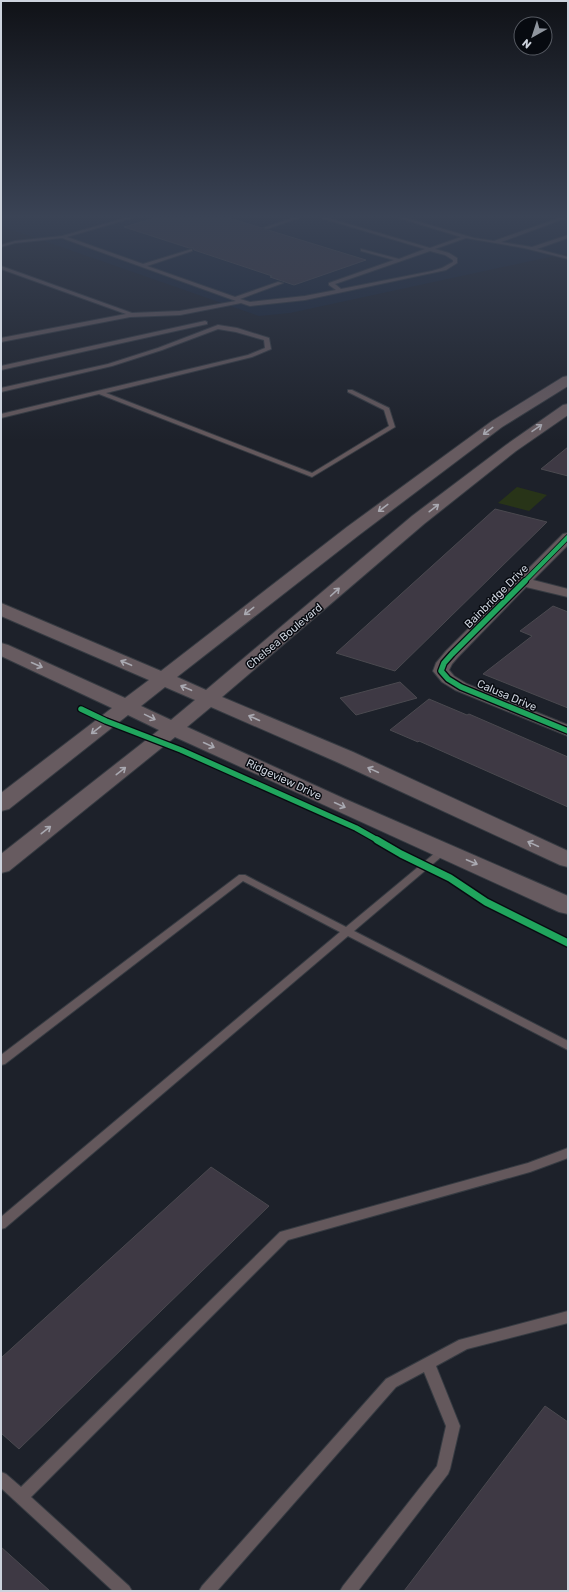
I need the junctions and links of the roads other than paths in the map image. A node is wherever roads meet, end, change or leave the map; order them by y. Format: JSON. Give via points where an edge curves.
{"nodes":[{"id":1,"x":69,"y":292,"type":"edge"},
{"id":2,"x":216,"y":292,"type":"edge"},
{"id":3,"x":254,"y":292,"type":"edge"},
{"id":4,"x":333,"y":292,"type":"edge"},
{"id":5,"x":235,"y":299,"type":"junction"},
{"id":6,"x":242,"y":301,"type":"junction"},
{"id":7,"x":180,"y":313,"type":"junction"},
{"id":8,"x":134,"y":315,"type":"junction"},
{"id":9,"x":205,"y":323,"type":"junction"},
{"id":10,"x":218,"y":327,"type":"junction"},
{"id":11,"x":1,"y":340,"type":"edge"},
{"id":12,"x":1,"y":368,"type":"edge"},
{"id":13,"x":568,"y":380,"type":"edge"},
{"id":14,"x":1,"y":390,"type":"edge"},
{"id":15,"x":350,"y":391,"type":"dead end"},
{"id":16,"x":99,"y":392,"type":"junction"},
{"id":17,"x":568,"y":408,"type":"edge"},
{"id":18,"x":1,"y":416,"type":"edge"},
{"id":19,"x":568,"y":537,"type":"edge"},
{"id":20,"x":523,"y":582,"type":"junction"},
{"id":21,"x":568,"y":593,"type":"edge"},
{"id":22,"x":1,"y":609,"type":"edge"},
{"id":23,"x":1,"y":649,"type":"edge"},
{"id":24,"x":441,"y":671,"type":"joint"},
{"id":25,"x":162,"y":678,"type":"junction"},
{"id":26,"x":210,"y":698,"type":"junction"},
{"id":27,"x":126,"y":705,"type":"junction"},
{"id":28,"x":174,"y":728,"type":"junction"},
{"id":29,"x":568,"y":732,"type":"edge"},
{"id":30,"x":1,"y":804,"type":"edge"},
{"id":31,"x":444,"y":850,"type":"junction"},
{"id":32,"x":568,"y":860,"type":"edge"},
{"id":33,"x":1,"y":866,"type":"edge"},
{"id":34,"x":568,"y":906,"type":"edge"},
{"id":35,"x":348,"y":931,"type":"junction"},
{"id":36,"x":568,"y":1046,"type":"edge"},
{"id":37,"x":1,"y":1061,"type":"edge"},
{"id":38,"x":568,"y":1153,"type":"edge"},
{"id":39,"x":1,"y":1224,"type":"edge"},
{"id":40,"x":568,"y":1317,"type":"edge"},
{"id":41,"x":428,"y":1364,"type":"junction"},
{"id":42,"x":1,"y":1479,"type":"edge"},
{"id":43,"x":20,"y":1497,"type":"junction"},
{"id":44,"x":124,"y":1591,"type":"edge"},
{"id":45,"x":207,"y":1591,"type":"edge"},
{"id":46,"x":348,"y":1591,"type":"edge"}],
"edges":[{"from":1,"to":8,"type":"lane"},
{"from":2,"to":5,"type":"lane"},
{"from":3,"to":5,"type":"lane"},
{"from":4,"to":6,"type":"lane","via":[[250,304]]},
{"from":5,"to":6,"type":"lane"},
{"from":6,"to":7,"type":"lane"},
{"from":7,"to":8,"type":"lane"},
{"from":7,"to":9,"type":"lane"},
{"from":8,"to":11,"type":"lane"},
{"from":9,"to":10,"type":"lane"},
{"from":9,"to":12,"type":"lane"},
{"from":10,"to":14,"type":"lane","via":[[110,365]]},
{"from":10,"to":16,"type":"lane","via":[[267,339],[268,349],[250,356]]},
{"from":13,"to":25,"type":"main road","one_way":true,"via":[[497,424]]},
{"from":15,"to":16,"type":"lane","via":[[387,409],[392,427],[312,475]]},
{"from":16,"to":18,"type":"lane"},
{"from":26,"to":17,"type":"main road","name":"Chelsea Boulevard","one_way":true,"via":[[418,520],[516,444]]},
{"from":19,"to":20,"type":"street","name":"Bainbridge Drive"},
{"from":20,"to":21,"type":"street"},
{"from":20,"to":24,"type":"street","name":"Bainbridge Drive","via":[[444,662]]},
{"from":25,"to":22,"type":"main road","one_way":true},
{"from":23,"to":27,"type":"main road","name":"Ridgeview Drive","one_way":true},
{"from":24,"to":29,"type":"street","name":"Calusa Drive","via":[[461,687]]},
{"from":26,"to":25,"type":"main road","one_way":true},
{"from":25,"to":27,"type":"main road"},
{"from":26,"to":28,"type":"main road","name":"Chelsea Boulevard"},
{"from":32,"to":26,"type":"main road","one_way":true},
{"from":27,"to":28,"type":"main road","name":"Ridgeview Drive","one_way":true},
{"from":27,"to":30,"type":"main road","one_way":true},
{"from":28,"to":31,"type":"main road","name":"Ridgeview Drive","one_way":true,"via":[[386,826]]},
{"from":33,"to":28,"type":"main road","name":"Chelsea Boulevard","one_way":true},
{"from":31,"to":34,"type":"main road","name":"Ridgeview Drive","one_way":true},
{"from":31,"to":35,"type":"lane"},
{"from":35,"to":36,"type":"lane"},
{"from":35,"to":37,"type":"lane","via":[[242,877]]},
{"from":35,"to":39,"type":"lane"},
{"from":38,"to":43,"type":"lane","via":[[530,1167],[284,1236]]},
{"from":40,"to":41,"type":"lane","via":[[464,1344]]},
{"from":41,"to":45,"type":"lane","via":[[391,1383]]},
{"from":41,"to":46,"type":"lane","via":[[453,1426],[443,1469]]},
{"from":42,"to":43,"type":"lane"},
{"from":43,"to":44,"type":"lane"}]}
